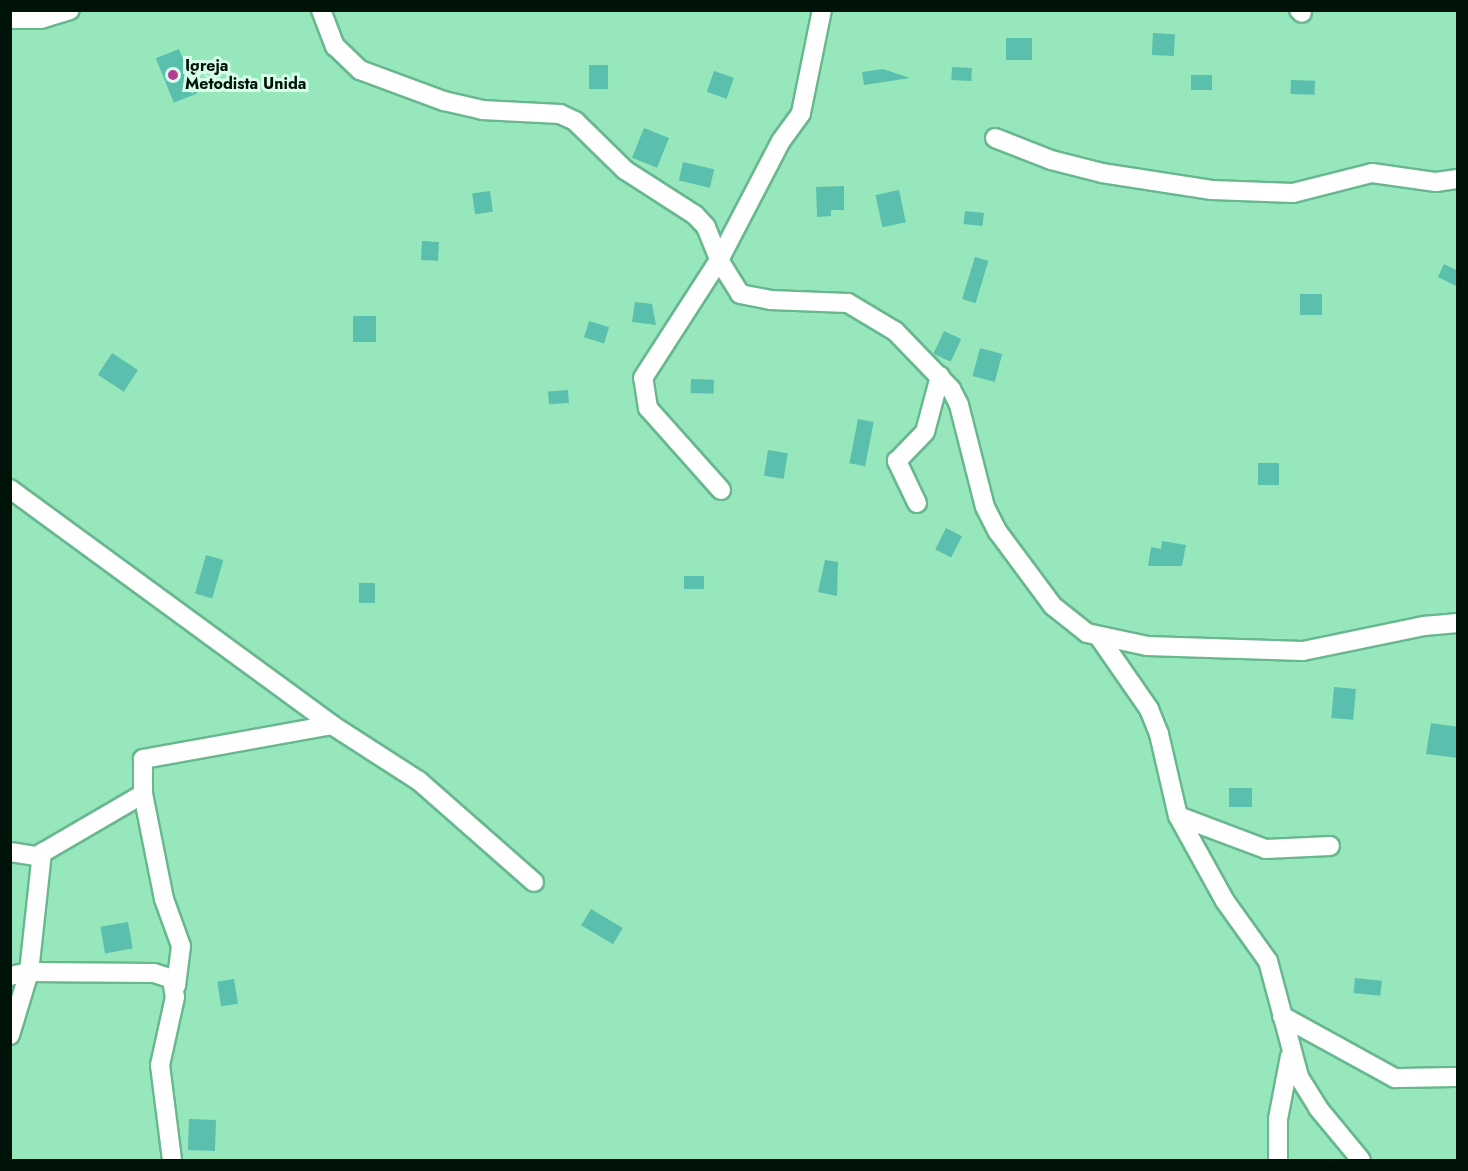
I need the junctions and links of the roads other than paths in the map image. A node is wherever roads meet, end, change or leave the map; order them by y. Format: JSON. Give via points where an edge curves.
{"nodes":[{"id":1,"x":70,"y":10,"type":"edge"},
{"id":2,"x":321,"y":10,"type":"edge"},
{"id":3,"x":822,"y":10,"type":"edge"},
{"id":4,"x":10,"y":19,"type":"edge"},
{"id":5,"x":995,"y":138,"type":"dead end"},
{"id":6,"x":1458,"y":179,"type":"edge"},
{"id":7,"x":719,"y":260,"type":"junction"},
{"id":8,"x":940,"y":376,"type":"junction"},
{"id":9,"x":10,"y":489,"type":"edge"},
{"id":10,"x":721,"y":490,"type":"dead end"},
{"id":11,"x":917,"y":503,"type":"dead end"},
{"id":12,"x":1458,"y":623,"type":"edge"},
{"id":13,"x":1099,"y":637,"type":"junction"},
{"id":14,"x":332,"y":725,"type":"junction"},
{"id":15,"x":142,"y":794,"type":"junction"},
{"id":16,"x":1178,"y":816,"type":"junction"},
{"id":17,"x":1330,"y":846,"type":"dead end"},
{"id":18,"x":10,"y":852,"type":"edge"},
{"id":19,"x":40,"y":857,"type":"junction"},
{"id":20,"x":534,"y":882,"type":"dead end"},
{"id":21,"x":28,"y":972,"type":"junction"},
{"id":22,"x":10,"y":976,"type":"edge"},
{"id":23,"x":176,"y":986,"type":"junction"},
{"id":24,"x":1282,"y":1016,"type":"junction"},
{"id":25,"x":10,"y":1035,"type":"edge"},
{"id":26,"x":1290,"y":1056,"type":"junction"},
{"id":27,"x":1458,"y":1077,"type":"edge"},
{"id":28,"x":172,"y":1161,"type":"edge"},
{"id":29,"x":1278,"y":1161,"type":"edge"},
{"id":30,"x":1361,"y":1161,"type":"edge"}],
"edges":[{"from":1,"to":4,"type":"street","via":[[41,19]]},
{"from":2,"to":7,"type":"street","via":[[335,46],[360,70],[444,101],[482,110],[568,117],[625,170],[695,215],[706,227]]},
{"from":3,"to":7,"type":"street","via":[[801,113],[781,141]]},
{"from":5,"to":6,"type":"street","via":[[1051,160],[1190,188],[1293,193],[1372,173],[1436,182]]},
{"from":7,"to":8,"type":"street","via":[[734,289],[750,298],[836,301],[862,308],[895,331]]},
{"from":7,"to":10,"type":"street","via":[[643,378],[641,387],[657,421],[688,449]]},
{"from":8,"to":11,"type":"street","via":[[925,432],[897,461]]},
{"from":8,"to":13,"type":"street","via":[[959,405],[985,507],[998,532],[1066,620]]},
{"from":9,"to":14,"type":"street"},
{"from":12,"to":13,"type":"street","via":[[1424,626],[1303,651],[1147,646]]},
{"from":13,"to":16,"type":"street","via":[[1149,709]]},
{"from":14,"to":15,"type":"street","via":[[147,757],[141,765]]},
{"from":14,"to":20,"type":"street","via":[[419,781]]},
{"from":15,"to":19,"type":"street","via":[[44,850]]},
{"from":15,"to":23,"type":"street","via":[[164,899],[181,946]]},
{"from":16,"to":17,"type":"street","via":[[1255,847],[1284,850]]},
{"from":16,"to":24,"type":"street","via":[[1225,901],[1268,961],[1278,986]]},
{"from":18,"to":19,"type":"street"},
{"from":19,"to":21,"type":"street"},
{"from":21,"to":22,"type":"street"},
{"from":21,"to":23,"type":"street","via":[[164,974]]},
{"from":21,"to":25,"type":"street"},
{"from":23,"to":28,"type":"street","via":[[160,1065]]},
{"from":24,"to":26,"type":"street"},
{"from":24,"to":27,"type":"street","via":[[1395,1078]]},
{"from":26,"to":29,"type":"street","via":[[1278,1119]]},
{"from":26,"to":30,"type":"street","via":[[1318,1108]]}]}
